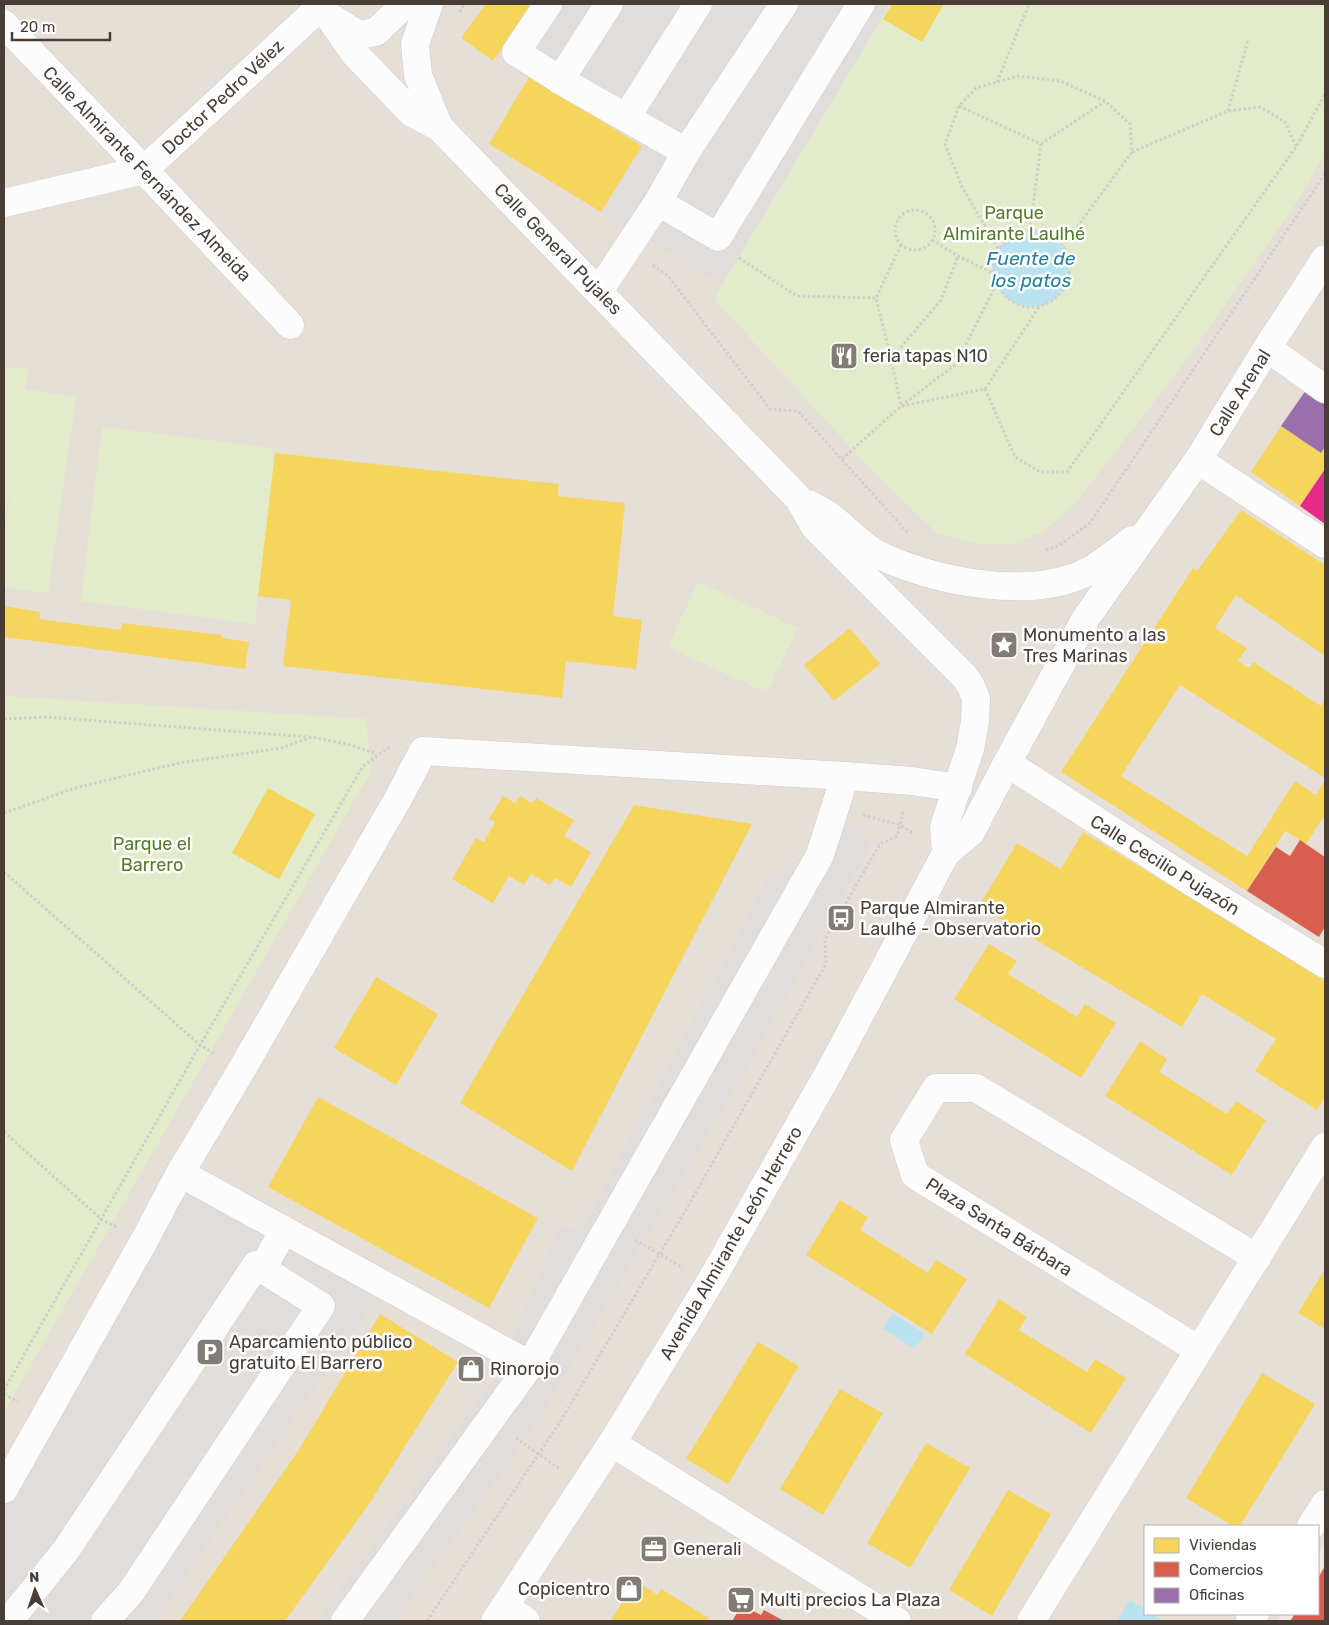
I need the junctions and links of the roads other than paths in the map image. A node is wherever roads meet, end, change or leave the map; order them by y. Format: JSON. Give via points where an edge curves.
{"nodes":[{"id":1,"x":405,"y":4,"type":"edge"},
{"id":2,"x":429,"y":4,"type":"edge"},
{"id":3,"x":548,"y":4,"type":"edge"},
{"id":4,"x":609,"y":4,"type":"edge"},
{"id":5,"x":698,"y":4,"type":"edge"},
{"id":6,"x":784,"y":4,"type":"edge"},
{"id":7,"x":861,"y":4,"type":"edge"},
{"id":8,"x":321,"y":8,"type":"edge"},
{"id":9,"x":4,"y":24,"type":"edge"},
{"id":10,"x":560,"y":80,"type":"junction"},
{"id":11,"x":626,"y":118,"type":"junction"},
{"id":12,"x":439,"y":127,"type":"junction"},
{"id":13,"x":686,"y":152,"type":"junction"},
{"id":14,"x":144,"y":170,"type":"junction"},
{"id":15,"x":658,"y":202,"type":"junction"},
{"id":16,"x":4,"y":203,"type":"edge"},
{"id":17,"x":1325,"y":260,"type":"edge"},
{"id":18,"x":599,"y":291,"type":"junction"},
{"id":19,"x":290,"y":325,"type":"dead end"},
{"id":20,"x":1268,"y":348,"type":"junction"},
{"id":21,"x":1325,"y":389,"type":"edge"},
{"id":22,"x":1198,"y":460,"type":"junction"},
{"id":23,"x":799,"y":499,"type":"junction"},
{"id":24,"x":1152,"y":525,"type":"junction"},
{"id":25,"x":1325,"y":544,"type":"edge"},
{"id":26,"x":1006,"y":763,"type":"junction"},
{"id":27,"x":845,"y":776,"type":"junction"},
{"id":28,"x":958,"y":788,"type":"junction"},
{"id":29,"x":946,"y":853,"type":"junction"},
{"id":30,"x":1325,"y":964,"type":"edge"},
{"id":31,"x":1325,"y":1147,"type":"edge"},
{"id":32,"x":180,"y":1173,"type":"junction"},
{"id":33,"x":284,"y":1230,"type":"junction"},
{"id":34,"x":1257,"y":1258,"type":"junction"},
{"id":35,"x":262,"y":1269,"type":"junction"},
{"id":36,"x":1199,"y":1350,"type":"junction"},
{"id":37,"x":530,"y":1365,"type":"junction"},
{"id":38,"x":612,"y":1443,"type":"junction"},
{"id":39,"x":4,"y":1489,"type":"edge"},
{"id":40,"x":1325,"y":1504,"type":"edge"},
{"id":41,"x":1312,"y":1525,"type":"edge"},
{"id":42,"x":509,"y":1616,"type":"edge"},
{"id":43,"x":10,"y":1621,"type":"edge"},
{"id":44,"x":105,"y":1621,"type":"edge"},
{"id":45,"x":345,"y":1621,"type":"edge"},
{"id":46,"x":897,"y":1621,"type":"edge"},
{"id":47,"x":1031,"y":1621,"type":"edge"}],
"edges":[{"from":1,"to":8,"type":"street","via":[[376,32],[359,36]]},
{"from":2,"to":12,"type":"street","via":[[415,44],[418,75]]},
{"from":3,"to":10,"type":"street","via":[[516,52]]},
{"from":4,"to":10,"type":"street"},
{"from":5,"to":11,"type":"street"},
{"from":6,"to":13,"type":"street"},
{"from":7,"to":15,"type":"street","via":[[718,237]]},
{"from":8,"to":12,"type":"street","name":"Calle General Pujales","via":[[354,54],[412,113]]},
{"from":8,"to":14,"type":"street","name":"Doctor Pedro Vélez"},
{"from":9,"to":14,"type":"street","name":"Calle Almirante Fernández Almeida"},
{"from":10,"to":11,"type":"street"},
{"from":11,"to":13,"type":"street"},
{"from":12,"to":18,"type":"street","name":"Calle General Pujales"},
{"from":13,"to":15,"type":"street"},
{"from":14,"to":16,"type":"street","name":"Doctor Pedro Vélez"},
{"from":14,"to":19,"type":"street","name":"Calle Almirante Fernández Almeida"},
{"from":15,"to":18,"type":"street"},
{"from":17,"to":20,"type":"street","name":"Calle Arenal"},
{"from":18,"to":23,"type":"street","name":"Calle General Pujales"},
{"from":20,"to":21,"type":"street"},
{"from":20,"to":22,"type":"street","name":"Calle Arenal"},
{"from":22,"to":24,"type":"street","name":"Calle Arenal"},
{"from":22,"to":25,"type":"street"},
{"from":23,"to":24,"type":"street","via":[[831,517],[879,555],[964,582],[1000,586],[1065,580],[1089,571]]},
{"from":23,"to":28,"type":"street","via":[[815,527],[971,686],[976,699],[975,721]]},
{"from":24,"to":26,"type":"street","name":"Avenida Almirante León Herrero","via":[[1086,618]]},
{"from":26,"to":29,"type":"street","name":"Avenida Almirante León Herrero","via":[[971,832]]},
{"from":26,"to":30,"type":"street","name":"Calle Cecilio Pujazón"},
{"from":27,"to":28,"type":"street"},
{"from":27,"to":32,"type":"street","via":[[423,750],[399,797]]},
{"from":27,"to":37,"type":"street","via":[[820,855]]},
{"from":28,"to":29,"type":"street","via":[[944,827]]},
{"from":29,"to":38,"type":"street","name":"Avenida Almirante León Herrero","via":[[832,1067],[709,1284]]},
{"from":31,"to":34,"type":"street"},
{"from":32,"to":33,"type":"street"},
{"from":32,"to":39,"type":"street"},
{"from":33,"to":35,"type":"street"},
{"from":33,"to":37,"type":"street"},
{"from":34,"to":36,"type":"street"},
{"from":34,"to":36,"type":"street","name":"Plaza Santa Bárbara","via":[[976,1088],[936,1088],[904,1140],[915,1175]]},
{"from":35,"to":43,"type":"street","via":[[256,1265],[66,1550]]},
{"from":35,"to":44,"type":"street","via":[[321,1306],[131,1592]]},
{"from":36,"to":47,"type":"street"},
{"from":37,"to":45,"type":"street"},
{"from":38,"to":42,"type":"street","name":"Avenida Almirante León Herrero"},
{"from":38,"to":46,"type":"street"},
{"from":40,"to":41,"type":"street"}]}
